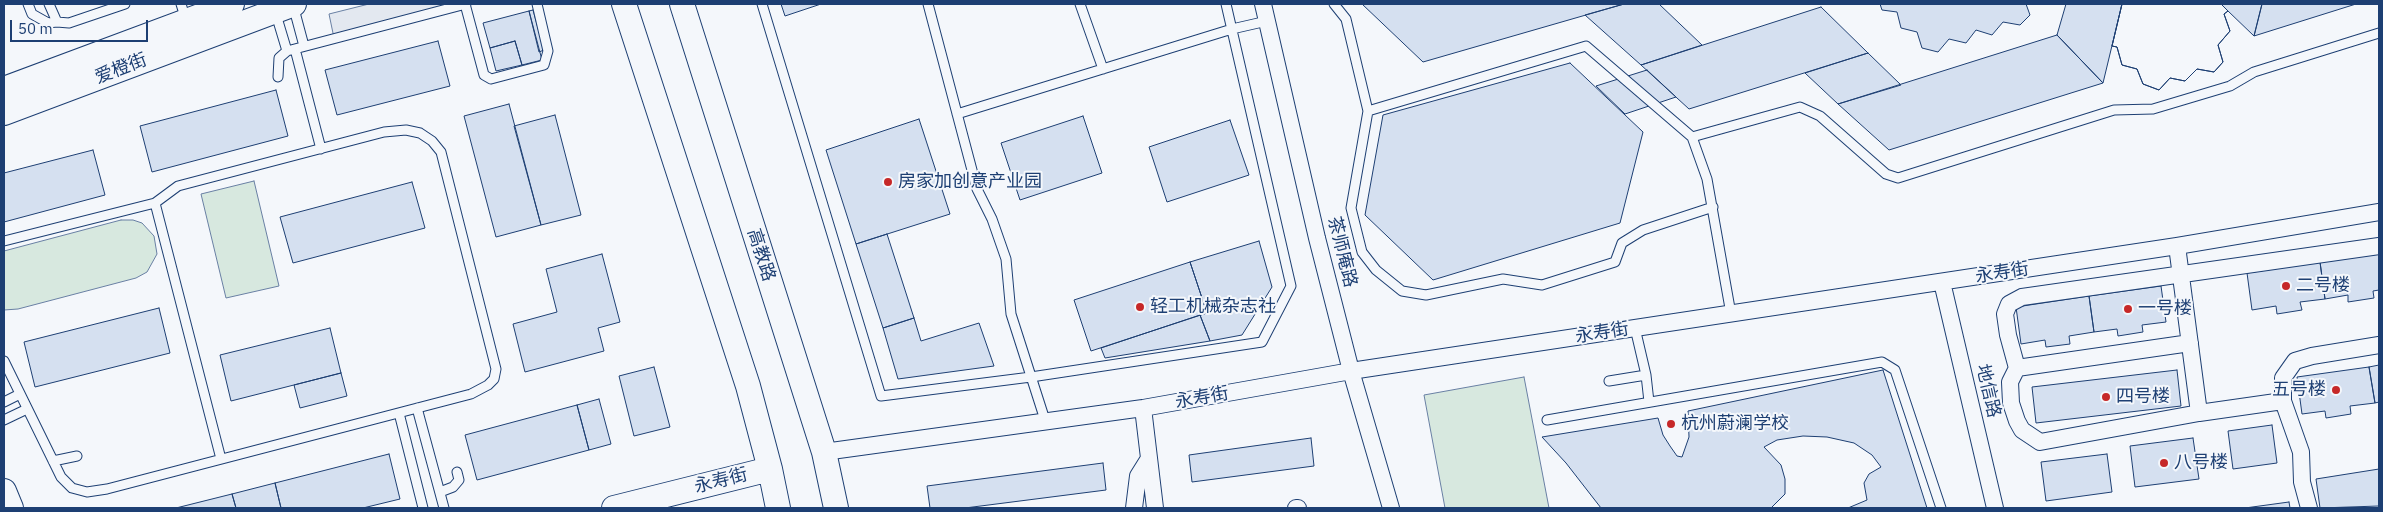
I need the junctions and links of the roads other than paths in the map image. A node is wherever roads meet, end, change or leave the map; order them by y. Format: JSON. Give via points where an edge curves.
{"nodes":[{"id":1,"x":28,"y":4,"type":"edge"},
{"id":2,"x":49,"y":4,"type":"edge"},
{"id":3,"x":125,"y":4,"type":"edge"},
{"id":4,"x":232,"y":4,"type":"edge"},
{"id":5,"x":466,"y":4,"type":"edge"},
{"id":6,"x":537,"y":4,"type":"edge"},
{"id":7,"x":624,"y":4,"type":"edge"},
{"id":8,"x":682,"y":4,"type":"edge"},
{"id":9,"x":762,"y":4,"type":"edge"},
{"id":10,"x":928,"y":4,"type":"edge"},
{"id":11,"x":1080,"y":4,"type":"edge"},
{"id":12,"x":1226,"y":4,"type":"edge"},
{"id":13,"x":1263,"y":4,"type":"edge"},
{"id":14,"x":1334,"y":4,"type":"edge"},
{"id":15,"x":287,"y":6,"type":"edge"},
{"id":16,"x":184,"y":12,"type":"edge"},
{"id":17,"x":1267,"y":21,"type":"junction"},
{"id":18,"x":57,"y":22,"type":"junction"},
{"id":19,"x":1232,"y":28,"type":"junction"},
{"id":20,"x":2379,"y":33,"type":"edge"},
{"id":21,"x":295,"y":48,"type":"junction"},
{"id":22,"x":1103,"y":69,"type":"junction"},
{"id":23,"x":278,"y":77,"type":"dead end"},
{"id":24,"x":4,"y":89,"type":"edge"},
{"id":25,"x":1368,"y":111,"type":"junction"},
{"id":26,"x":4,"y":113,"type":"edge"},
{"id":27,"x":957,"y":114,"type":"junction"},
{"id":28,"x":1692,"y":137,"type":"junction"},
{"id":29,"x":321,"y":149,"type":"junction"},
{"id":30,"x":155,"y":203,"type":"junction"},
{"id":31,"x":1713,"y":207,"type":"junction"},
{"id":32,"x":2379,"y":212,"type":"edge"},
{"id":33,"x":4,"y":241,"type":"edge"},
{"id":34,"x":2177,"y":246,"type":"junction"},
{"id":35,"x":2379,"y":246,"type":"edge"},
{"id":36,"x":2180,"y":273,"type":"junction"},
{"id":37,"x":1942,"y":282,"type":"junction"},
{"id":38,"x":1731,"y":314,"type":"junction"},
{"id":39,"x":1635,"y":328,"type":"junction"},
{"id":40,"x":2190,"y":342,"type":"junction"},
{"id":41,"x":2379,"y":346,"type":"edge"},
{"id":42,"x":4,"y":361,"type":"edge"},
{"id":43,"x":2017,"y":368,"type":"junction"},
{"id":44,"x":1351,"y":371,"type":"junction"},
{"id":45,"x":1646,"y":375,"type":"junction"},
{"id":46,"x":1031,"y":377,"type":"junction"},
{"id":47,"x":1609,"y":381,"type":"dead end"},
{"id":48,"x":20,"y":394,"type":"junction"},
{"id":49,"x":2282,"y":401,"type":"junction"},
{"id":50,"x":4,"y":402,"type":"edge"},
{"id":51,"x":1649,"y":402,"type":"junction"},
{"id":52,"x":417,"y":408,"type":"junction"},
{"id":53,"x":1143,"y":408,"type":"junction"},
{"id":54,"x":27,"y":409,"type":"junction"},
{"id":55,"x":399,"y":413,"type":"junction"},
{"id":56,"x":2199,"y":413,"type":"junction"},
{"id":57,"x":4,"y":420,"type":"edge"},
{"id":58,"x":1045,"y":420,"type":"junction"},
{"id":59,"x":1547,"y":420,"type":"dead end"},
{"id":60,"x":824,"y":452,"type":"junction"},
{"id":61,"x":77,"y":456,"type":"dead end"},
{"id":62,"x":221,"y":459,"type":"junction"},
{"id":63,"x":1148,"y":460,"type":"junction"},
{"id":64,"x":53,"y":461,"type":"junction"},
{"id":65,"x":770,"y":469,"type":"junction"},
{"id":66,"x":458,"y":472,"type":"dead end"},
{"id":67,"x":4,"y":491,"type":"edge"},
{"id":68,"x":440,"y":492,"type":"junction"},
{"id":69,"x":12,"y":508,"type":"edge"},
{"id":70,"x":423,"y":508,"type":"edge"},
{"id":71,"x":444,"y":508,"type":"edge"},
{"id":72,"x":614,"y":508,"type":"edge"},
{"id":73,"x":778,"y":508,"type":"edge"},
{"id":74,"x":836,"y":508,"type":"edge"},
{"id":75,"x":1134,"y":508,"type":"edge"},
{"id":76,"x":1155,"y":508,"type":"edge"},
{"id":77,"x":1391,"y":508,"type":"edge"},
{"id":78,"x":1940,"y":508,"type":"edge"},
{"id":79,"x":1995,"y":508,"type":"edge"},
{"id":80,"x":2309,"y":508,"type":"edge"}],
"edges":[{"from":1,"to":18,"type":"lane","via":[[32,14],[48,23]]},
{"from":2,"to":18,"type":"lane"},
{"from":3,"to":18,"type":"lane","via":[[69,23]]},
{"from":4,"to":16,"type":"main road","name":"爱橙街"},
{"from":5,"to":6,"type":"lane","via":[[484,75],[492,79],[544,65],[548,51]]},
{"from":5,"to":21,"type":"lane"},
{"from":7,"to":65,"type":"main road","via":[[748,386]]},
{"from":8,"to":60,"type":"main road","name":"高教路"},
{"from":9,"to":46,"type":"lane","via":[[881,396]]},
{"from":10,"to":27,"type":"lane"},
{"from":11,"to":22,"type":"lane"},
{"from":12,"to":19,"type":"lane"},
{"from":13,"to":17,"type":"street","name":"茶师庵路"},
{"from":14,"to":25,"type":"lane","via":[[1346,19]]},
{"from":15,"to":21,"type":"lane"},
{"from":15,"to":21,"type":"lane"},
{"from":15,"to":26,"type":"main road","name":"爱橙街"},
{"from":16,"to":24,"type":"main road","name":"爱橙街"},
{"from":17,"to":19,"type":"lane"},
{"from":17,"to":44,"type":"street","name":"茶师庵路"},
{"from":19,"to":22,"type":"lane"},
{"from":19,"to":46,"type":"lane","via":[[1291,286],[1262,342]]},
{"from":20,"to":28,"type":"lane","via":[[2254,72],[2230,86],[2153,109],[2114,110],[1898,178],[1886,174],[1820,116],[1800,107]]},
{"from":21,"to":23,"type":"lane","via":[[279,58]]},
{"from":21,"to":29,"type":"lane"},
{"from":22,"to":27,"type":"lane"},
{"from":25,"to":28,"type":"lane","via":[[1586,46]]},
{"from":25,"to":31,"type":"lane","via":[[1351,208],[1362,252],[1376,270],[1402,291],[1426,295],[1503,279],[1542,285],[1615,262],[1622,243],[1643,230]]},
{"from":27,"to":46,"type":"lane","via":[[977,189],[1006,259],[1011,314]]},
{"from":28,"to":31,"type":"lane"},
{"from":29,"to":30,"type":"lane","via":[[178,186]]},
{"from":29,"to":52,"type":"lane","via":[[384,132],[406,130],[420,133],[441,152],[496,369],[494,379],[480,390]]},
{"from":30,"to":33,"type":"lane"},
{"from":30,"to":62,"type":"lane"},
{"from":31,"to":38,"type":"lane"},
{"from":32,"to":34,"type":"street","name":"永寿街"},
{"from":34,"to":36,"type":"street"},
{"from":34,"to":37,"type":"street","name":"永寿街"},
{"from":35,"to":36,"type":"street"},
{"from":36,"to":40,"type":"street"},
{"from":36,"to":43,"type":"street","via":[[2022,297],[2009,304],[2005,314]]},
{"from":37,"to":38,"type":"street","name":"永寿街"},
{"from":37,"to":79,"type":"street","name":"地信路"},
{"from":38,"to":39,"type":"street","name":"永寿街"},
{"from":39,"to":44,"type":"street","name":"永寿街"},
{"from":39,"to":45,"type":"lane"},
{"from":40,"to":43,"type":"street"},
{"from":40,"to":56,"type":"street"},
{"from":41,"to":49,"type":"street","via":[[2296,361],[2283,378]]},
{"from":42,"to":48,"type":"lane"},
{"from":43,"to":56,"type":"street","via":[[2010,382],[2011,403],[2022,430],[2040,442]]},
{"from":44,"to":53,"type":"street","name":"永寿街"},
{"from":44,"to":77,"type":"street","name":"茶师庵路"},
{"from":45,"to":47,"type":"lane"},
{"from":45,"to":51,"type":"lane"},
{"from":46,"to":58,"type":"lane"},
{"from":48,"to":50,"type":"lane"},
{"from":48,"to":54,"type":"lane"},
{"from":49,"to":56,"type":"street"},
{"from":49,"to":80,"type":"street","via":[[2301,452],[2302,482]]},
{"from":51,"to":59,"type":"lane"},
{"from":51,"to":78,"type":"lane","via":[[1882,362],[1895,370]]},
{"from":52,"to":55,"type":"lane"},
{"from":52,"to":68,"type":"lane"},
{"from":53,"to":58,"type":"street","name":"永寿街"},
{"from":53,"to":63,"type":"street"},
{"from":54,"to":57,"type":"lane"},
{"from":54,"to":64,"type":"lane"},
{"from":55,"to":62,"type":"lane"},
{"from":55,"to":70,"type":"lane"},
{"from":58,"to":60,"type":"street","name":"永寿街"},
{"from":60,"to":74,"type":"main road","name":"高教路"},
{"from":61,"to":64,"type":"lane"},
{"from":62,"to":64,"type":"lane","via":[[87,492],[72,488],[61,478]]},
{"from":63,"to":75,"type":"street","via":[[1138,476]]},
{"from":63,"to":76,"type":"street"},
{"from":65,"to":72,"type":"main road","name":"永寿街"},
{"from":65,"to":73,"type":"main road"},
{"from":66,"to":68,"type":"lane","via":[[459,480],[453,487]]},
{"from":67,"to":69,"type":"main road"},
{"from":68,"to":71,"type":"lane"}]}
